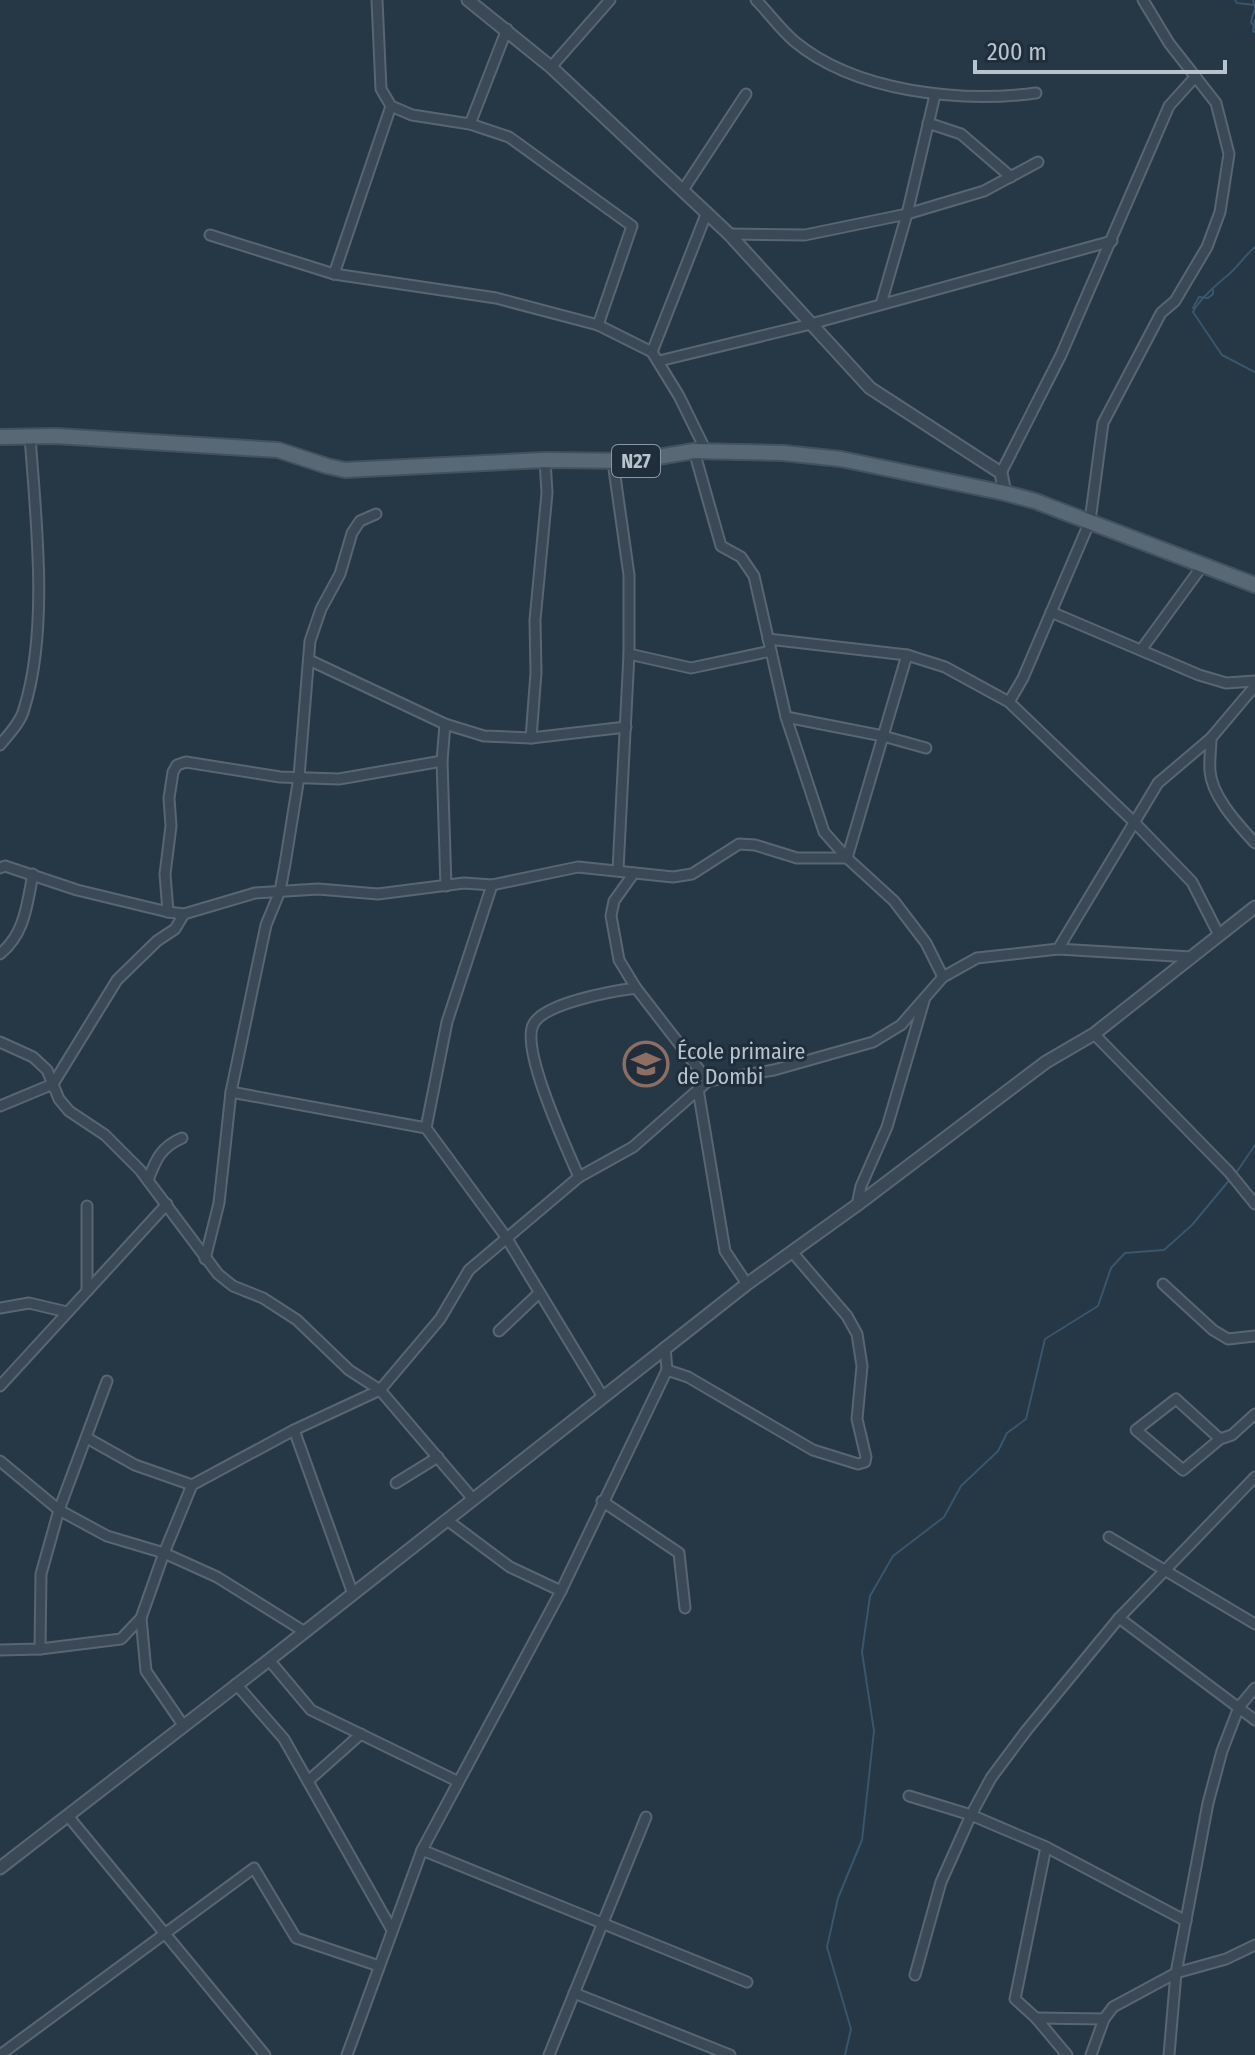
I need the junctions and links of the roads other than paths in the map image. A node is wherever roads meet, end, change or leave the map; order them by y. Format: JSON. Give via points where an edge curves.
{"nodes":[{"id":1,"x":377,"y":0,"type":"edge"},
{"id":2,"x":468,"y":0,"type":"edge"},
{"id":3,"x":610,"y":0,"type":"edge"},
{"id":4,"x":756,"y":0,"type":"edge"},
{"id":5,"x":1143,"y":0,"type":"edge"},
{"id":6,"x":507,"y":29,"type":"junction"},
{"id":7,"x":551,"y":67,"type":"junction"},
{"id":8,"x":1196,"y":76,"type":"junction"},
{"id":9,"x":1036,"y":93,"type":"dead end"},
{"id":10,"x":746,"y":94,"type":"dead end"},
{"id":11,"x":935,"y":95,"type":"junction"},
{"id":12,"x":391,"y":106,"type":"junction"},
{"id":13,"x":928,"y":123,"type":"junction"},
{"id":14,"x":470,"y":124,"type":"junction"},
{"id":15,"x":1038,"y":162,"type":"dead end"},
{"id":16,"x":1011,"y":177,"type":"junction"},
{"id":17,"x":683,"y":190,"type":"junction"},
{"id":18,"x":707,"y":212,"type":"junction"},
{"id":19,"x":907,"y":214,"type":"junction"},
{"id":20,"x":729,"y":234,"type":"junction"},
{"id":21,"x":210,"y":235,"type":"dead end"},
{"id":22,"x":1112,"y":241,"type":"junction"},
{"id":23,"x":334,"y":274,"type":"junction"},
{"id":24,"x":881,"y":304,"type":"junction"},
{"id":25,"x":811,"y":324,"type":"junction"},
{"id":26,"x":598,"y":325,"type":"junction"},
{"id":27,"x":656,"y":356,"type":"junction"},
{"id":28,"x":0,"y":437,"type":"edge"},
{"id":29,"x":30,"y":437,"type":"junction"},
{"id":30,"x":700,"y":451,"type":"junction"},
{"id":31,"x":545,"y":460,"type":"junction"},
{"id":32,"x":613,"y":462,"type":"junction"},
{"id":33,"x":1001,"y":473,"type":"junction"},
{"id":34,"x":1005,"y":493,"type":"junction"},
{"id":35,"x":376,"y":514,"type":"dead end"},
{"id":36,"x":1090,"y":521,"type":"junction"},
{"id":37,"x":1203,"y":565,"type":"junction"},
{"id":38,"x":1255,"y":585,"type":"edge"},
{"id":39,"x":1051,"y":612,"type":"junction"},
{"id":40,"x":768,"y":639,"type":"junction"},
{"id":41,"x":1141,"y":650,"type":"junction"},
{"id":42,"x":771,"y":651,"type":"junction"},
{"id":43,"x":629,"y":654,"type":"junction"},
{"id":44,"x":907,"y":655,"type":"junction"},
{"id":45,"x":309,"y":660,"type":"junction"},
{"id":46,"x":1255,"y":684,"type":"edge"},
{"id":47,"x":1009,"y":702,"type":"junction"},
{"id":48,"x":786,"y":717,"type":"junction"},
{"id":49,"x":445,"y":724,"type":"junction"},
{"id":50,"x":626,"y":727,"type":"junction"},
{"id":51,"x":883,"y":736,"type":"junction"},
{"id":52,"x":531,"y":738,"type":"junction"},
{"id":53,"x":1211,"y":738,"type":"junction"},
{"id":54,"x":0,"y":745,"type":"edge"},
{"id":55,"x":926,"y":748,"type":"dead end"},
{"id":56,"x":442,"y":761,"type":"junction"},
{"id":57,"x":299,"y":777,"type":"junction"},
{"id":58,"x":1134,"y":822,"type":"junction"},
{"id":59,"x":1255,"y":843,"type":"edge"},
{"id":60,"x":847,"y":858,"type":"junction"},
{"id":61,"x":2,"y":865,"type":"edge"},
{"id":62,"x":618,"y":870,"type":"junction"},
{"id":63,"x":634,"y":873,"type":"junction"},
{"id":64,"x":33,"y":874,"type":"junction"},
{"id":65,"x":492,"y":885,"type":"junction"},
{"id":66,"x":446,"y":886,"type":"junction"},
{"id":67,"x":280,"y":891,"type":"junction"},
{"id":68,"x":1255,"y":907,"type":"edge"},
{"id":69,"x":168,"y":912,"type":"junction"},
{"id":70,"x":184,"y":914,"type":"junction"},
{"id":71,"x":1219,"y":935,"type":"junction"},
{"id":72,"x":1058,"y":949,"type":"junction"},
{"id":73,"x":0,"y":954,"type":"edge"},
{"id":74,"x":1191,"y":957,"type":"junction"},
{"id":75,"x":943,"y":977,"type":"junction"},
{"id":76,"x":636,"y":988,"type":"junction"},
{"id":77,"x":925,"y":998,"type":"junction"},
{"id":78,"x":1094,"y":1034,"type":"junction"},
{"id":79,"x":0,"y":1042,"type":"edge"},
{"id":80,"x":708,"y":1081,"type":"junction"},
{"id":81,"x":53,"y":1084,"type":"junction"},
{"id":82,"x":698,"y":1089,"type":"junction"},
{"id":83,"x":231,"y":1092,"type":"junction"},
{"id":84,"x":0,"y":1106,"type":"edge"},
{"id":85,"x":426,"y":1128,"type":"junction"},
{"id":86,"x":182,"y":1138,"type":"dead end"},
{"id":87,"x":579,"y":1177,"type":"junction"},
{"id":88,"x":148,"y":1180,"type":"junction"},
{"id":89,"x":167,"y":1204,"type":"junction"},
{"id":90,"x":1255,"y":1204,"type":"edge"},
{"id":91,"x":857,"y":1205,"type":"junction"},
{"id":92,"x":87,"y":1206,"type":"dead end"},
{"id":93,"x":506,"y":1237,"type":"junction"},
{"id":94,"x":792,"y":1252,"type":"junction"},
{"id":95,"x":205,"y":1259,"type":"junction"},
{"id":96,"x":747,"y":1284,"type":"junction"},
{"id":97,"x":1163,"y":1284,"type":"dead end"},
{"id":98,"x":87,"y":1291,"type":"junction"},
{"id":99,"x":539,"y":1293,"type":"junction"},
{"id":100,"x":0,"y":1308,"type":"edge"},
{"id":101,"x":67,"y":1312,"type":"junction"},
{"id":102,"x":499,"y":1331,"type":"dead end"},
{"id":103,"x":1255,"y":1336,"type":"edge"},
{"id":104,"x":665,"y":1347,"type":"junction"},
{"id":105,"x":667,"y":1370,"type":"junction"},
{"id":106,"x":107,"y":1381,"type":"dead end"},
{"id":107,"x":0,"y":1386,"type":"edge"},
{"id":108,"x":380,"y":1390,"type":"junction"},
{"id":109,"x":603,"y":1397,"type":"junction"},
{"id":110,"x":1255,"y":1414,"type":"edge"},
{"id":111,"x":294,"y":1430,"type":"junction"},
{"id":112,"x":87,"y":1438,"type":"junction"},
{"id":113,"x":1220,"y":1439,"type":"junction"},
{"id":114,"x":438,"y":1457,"type":"junction"},
{"id":115,"x":0,"y":1461,"type":"edge"},
{"id":116,"x":1255,"y":1477,"type":"edge"},
{"id":117,"x":396,"y":1483,"type":"dead end"},
{"id":118,"x":192,"y":1485,"type":"junction"},
{"id":119,"x":473,"y":1499,"type":"junction"},
{"id":120,"x":602,"y":1501,"type":"junction"},
{"id":121,"x":59,"y":1510,"type":"junction"},
{"id":122,"x":447,"y":1520,"type":"junction"},
{"id":123,"x":1109,"y":1537,"type":"dead end"},
{"id":124,"x":164,"y":1553,"type":"junction"},
{"id":125,"x":1163,"y":1572,"type":"junction"},
{"id":126,"x":561,"y":1591,"type":"junction"},
{"id":127,"x":353,"y":1594,"type":"junction"},
{"id":128,"x":685,"y":1608,"type":"dead end"},
{"id":129,"x":141,"y":1618,"type":"junction"},
{"id":130,"x":1119,"y":1618,"type":"junction"},
{"id":131,"x":1255,"y":1624,"type":"edge"},
{"id":132,"x":305,"y":1632,"type":"junction"},
{"id":133,"x":40,"y":1649,"type":"junction"},
{"id":134,"x":0,"y":1650,"type":"edge"},
{"id":135,"x":269,"y":1660,"type":"junction"},
{"id":136,"x":236,"y":1684,"type":"junction"},
{"id":137,"x":1255,"y":1688,"type":"edge"},
{"id":138,"x":1239,"y":1707,"type":"junction"},
{"id":139,"x":1255,"y":1720,"type":"edge"},
{"id":140,"x":183,"y":1725,"type":"junction"},
{"id":141,"x":361,"y":1734,"type":"junction"},
{"id":142,"x":308,"y":1781,"type":"junction"},
{"id":143,"x":457,"y":1781,"type":"junction"},
{"id":144,"x":909,"y":1796,"type":"dead end"},
{"id":145,"x":971,"y":1815,"type":"junction"},
{"id":146,"x":68,"y":1816,"type":"junction"},
{"id":147,"x":646,"y":1817,"type":"dead end"},
{"id":148,"x":1046,"y":1847,"type":"junction"},
{"id":149,"x":422,"y":1850,"type":"junction"},
{"id":150,"x":0,"y":1868,"type":"edge"},
{"id":151,"x":1186,"y":1921,"type":"junction"},
{"id":152,"x":603,"y":1924,"type":"junction"},
{"id":153,"x":392,"y":1930,"type":"junction"},
{"id":154,"x":165,"y":1934,"type":"junction"},
{"id":155,"x":1255,"y":1945,"type":"edge"},
{"id":156,"x":379,"y":1966,"type":"junction"},
{"id":157,"x":1176,"y":1973,"type":"junction"},
{"id":158,"x":915,"y":1975,"type":"dead end"},
{"id":159,"x":747,"y":1982,"type":"dead end"},
{"id":160,"x":574,"y":1993,"type":"junction"},
{"id":161,"x":1036,"y":2018,"type":"junction"},
{"id":162,"x":1104,"y":2019,"type":"junction"},
{"id":163,"x":0,"y":2055,"type":"edge"},
{"id":164,"x":265,"y":2055,"type":"edge"},
{"id":165,"x":347,"y":2055,"type":"edge"},
{"id":166,"x":549,"y":2055,"type":"edge"},
{"id":167,"x":730,"y":2055,"type":"edge"},
{"id":168,"x":1067,"y":2055,"type":"edge"},
{"id":169,"x":1091,"y":2055,"type":"edge"},
{"id":170,"x":1169,"y":2055,"type":"edge"}],
"edges":[{"from":1,"to":12,"type":"street","via":[[381,89]]},
{"from":2,"to":6,"type":"street"},
{"from":3,"to":7,"type":"street"},
{"from":4,"to":11,"type":"street","via":[[794,41],[832,65]]},
{"from":5,"to":8,"type":"street"},
{"from":6,"to":7,"type":"street"},
{"from":6,"to":14,"type":"street"},
{"from":7,"to":17,"type":"street"},
{"from":8,"to":22,"type":"street","via":[[1169,106]]},
{"from":8,"to":36,"type":"street","via":[[1216,103],[1229,154],[1220,212],[1207,247],[1175,301],[1161,313],[1103,423]]},
{"from":9,"to":11,"type":"street","via":[[996,98]]},
{"from":10,"to":17,"type":"street"},
{"from":11,"to":13,"type":"street"},
{"from":12,"to":14,"type":"street","via":[[412,115]]},
{"from":12,"to":23,"type":"street"},
{"from":13,"to":16,"type":"street","via":[[961,134]]},
{"from":13,"to":19,"type":"street"},
{"from":14,"to":26,"type":"street","via":[[509,137],[632,226]]},
{"from":15,"to":16,"type":"street"},
{"from":16,"to":19,"type":"street","via":[[984,191]]},
{"from":17,"to":18,"type":"street"},
{"from":18,"to":20,"type":"street"},
{"from":18,"to":27,"type":"street"},
{"from":19,"to":20,"type":"street","via":[[805,235]]},
{"from":19,"to":24,"type":"street"},
{"from":20,"to":25,"type":"street"},
{"from":21,"to":23,"type":"street"},
{"from":22,"to":24,"type":"street"},
{"from":22,"to":33,"type":"street"},
{"from":23,"to":26,"type":"street","via":[[496,298]]},
{"from":24,"to":25,"type":"street"},
{"from":25,"to":27,"type":"street"},
{"from":25,"to":33,"type":"street","via":[[870,388]]},
{"from":26,"to":27,"type":"street"},
{"from":27,"to":30,"type":"street"},
{"from":28,"to":29,"type":"main road","number":"N27"},
{"from":29,"to":31,"type":"main road","number":"N27","via":[[278,450],[345,470]]},
{"from":29,"to":54,"type":"street","via":[[38,544],[36,647],[24,712]]},
{"from":30,"to":32,"type":"main road","number":"N27"},
{"from":30,"to":34,"type":"main road","number":"N27","via":[[841,459]]},
{"from":30,"to":40,"type":"street","via":[[721,546],[741,557],[754,576]]},
{"from":31,"to":32,"type":"main road","number":"N27"},
{"from":31,"to":52,"type":"street"},
{"from":32,"to":43,"type":"street","via":[[629,575]]},
{"from":33,"to":34,"type":"street"},
{"from":34,"to":36,"type":"main road","number":"N27"},
{"from":35,"to":45,"type":"street","via":[[360,521],[352,533],[340,574],[314,625]]},
{"from":36,"to":37,"type":"main road","number":"N27"},
{"from":36,"to":39,"type":"street"},
{"from":37,"to":38,"type":"main road","number":"N27"},
{"from":37,"to":41,"type":"street"},
{"from":39,"to":41,"type":"street"},
{"from":39,"to":47,"type":"street"},
{"from":40,"to":42,"type":"street"},
{"from":40,"to":44,"type":"street"},
{"from":41,"to":46,"type":"street","via":[[1199,675]]},
{"from":42,"to":43,"type":"street","via":[[691,668]]},
{"from":42,"to":48,"type":"street"},
{"from":43,"to":50,"type":"street"},
{"from":44,"to":47,"type":"street","via":[[945,667]]},
{"from":44,"to":51,"type":"street"},
{"from":45,"to":49,"type":"street"},
{"from":45,"to":57,"type":"street"},
{"from":46,"to":53,"type":"street"},
{"from":47,"to":58,"type":"street"},
{"from":48,"to":51,"type":"street"},
{"from":48,"to":60,"type":"street","via":[[824,832]]},
{"from":49,"to":52,"type":"street","via":[[484,736]]},
{"from":49,"to":56,"type":"street"},
{"from":50,"to":52,"type":"street"},
{"from":50,"to":62,"type":"street"},
{"from":51,"to":55,"type":"street"},
{"from":51,"to":60,"type":"street"},
{"from":53,"to":58,"type":"street","via":[[1158,783]]},
{"from":53,"to":59,"type":"street","via":[[1210,774],[1216,791]]},
{"from":56,"to":57,"type":"street","via":[[339,779]]},
{"from":56,"to":66,"type":"street"},
{"from":57,"to":67,"type":"street"},
{"from":57,"to":69,"type":"street","via":[[177,765],[169,798]]},
{"from":58,"to":71,"type":"street","via":[[1192,882]]},
{"from":58,"to":72,"type":"street"},
{"from":60,"to":63,"type":"street","via":[[797,858],[739,844],[692,874]]},
{"from":60,"to":75,"type":"street","via":[[894,901],[926,943]]},
{"from":61,"to":64,"type":"street"},
{"from":62,"to":63,"type":"street"},
{"from":62,"to":65,"type":"street","via":[[578,867]]},
{"from":63,"to":76,"type":"street","via":[[614,901],[611,916],[619,960]]},
{"from":64,"to":69,"type":"street"},
{"from":64,"to":73,"type":"street","via":[[23,925]]},
{"from":65,"to":66,"type":"street"},
{"from":65,"to":85,"type":"street","via":[[447,1022]]},
{"from":66,"to":67,"type":"street","via":[[378,894]]},
{"from":67,"to":70,"type":"street"},
{"from":67,"to":83,"type":"street","via":[[266,925]]},
{"from":68,"to":71,"type":"street"},
{"from":69,"to":70,"type":"street"},
{"from":70,"to":81,"type":"street","via":[[175,929],[117,980]]},
{"from":71,"to":74,"type":"street"},
{"from":72,"to":74,"type":"street"},
{"from":72,"to":75,"type":"street","via":[[977,958]]},
{"from":74,"to":78,"type":"street"},
{"from":75,"to":77,"type":"street"},
{"from":76,"to":80,"type":"street"},
{"from":76,"to":87,"type":"street","via":[[588,995],[541,1015],[533,1024],[542,1092]]},
{"from":77,"to":80,"type":"street","via":[[901,1025],[873,1042],[774,1070]]},
{"from":77,"to":91,"type":"street","via":[[887,1127]]},
{"from":78,"to":90,"type":"street"},
{"from":78,"to":91,"type":"street","via":[[1001,1094]]},
{"from":79,"to":81,"type":"street","via":[[33,1057]]},
{"from":80,"to":82,"type":"street"},
{"from":81,"to":84,"type":"street"},
{"from":81,"to":88,"type":"street","via":[[69,1111],[105,1135]]},
{"from":82,"to":87,"type":"street","via":[[633,1147]]},
{"from":82,"to":96,"type":"street","via":[[725,1251]]},
{"from":83,"to":85,"type":"street"},
{"from":83,"to":95,"type":"street","via":[[219,1203]]},
{"from":85,"to":93,"type":"street"},
{"from":86,"to":88,"type":"street","via":[[158,1155]]},
{"from":87,"to":93,"type":"street"},
{"from":88,"to":89,"type":"street"},
{"from":89,"to":95,"type":"street"},
{"from":89,"to":98,"type":"street"},
{"from":91,"to":94,"type":"street"},
{"from":92,"to":98,"type":"street"},
{"from":93,"to":99,"type":"street"},
{"from":93,"to":108,"type":"street","via":[[469,1270],[440,1319]]},
{"from":94,"to":96,"type":"street"},
{"from":94,"to":105,"type":"street","via":[[857,1334],[862,1366],[857,1419],[865,1462],[813,1450]]},
{"from":95,"to":108,"type":"street","via":[[233,1286],[297,1320],[349,1370]]},
{"from":96,"to":104,"type":"street"},
{"from":97,"to":103,"type":"street","via":[[1228,1339]]},
{"from":98,"to":101,"type":"street"},
{"from":99,"to":102,"type":"street"},
{"from":99,"to":109,"type":"street"},
{"from":100,"to":101,"type":"street","via":[[29,1303]]},
{"from":101,"to":107,"type":"street"},
{"from":104,"to":105,"type":"street"},
{"from":104,"to":109,"type":"street"},
{"from":105,"to":120,"type":"street"},
{"from":106,"to":112,"type":"street"},
{"from":108,"to":111,"type":"street"},
{"from":108,"to":114,"type":"street"},
{"from":109,"to":119,"type":"street"},
{"from":110,"to":113,"type":"street"},
{"from":111,"to":118,"type":"street"},
{"from":111,"to":127,"type":"street"},
{"from":112,"to":118,"type":"street","via":[[135,1465]]},
{"from":112,"to":121,"type":"street"},
{"from":113,"to":113,"type":"street","via":[[1183,1470],[1136,1430],[1176,1399]]},
{"from":114,"to":117,"type":"street"},
{"from":114,"to":119,"type":"street"},
{"from":115,"to":121,"type":"street"},
{"from":116,"to":125,"type":"street"},
{"from":118,"to":124,"type":"street"},
{"from":119,"to":122,"type":"street"},
{"from":120,"to":126,"type":"street"},
{"from":120,"to":128,"type":"street","via":[[679,1553]]},
{"from":121,"to":124,"type":"street","via":[[107,1536]]},
{"from":121,"to":133,"type":"street","via":[[41,1574]]},
{"from":122,"to":126,"type":"street","via":[[510,1567]]},
{"from":122,"to":127,"type":"street"},
{"from":123,"to":125,"type":"street"},
{"from":124,"to":129,"type":"street"},
{"from":124,"to":132,"type":"street","via":[[217,1577]]},
{"from":125,"to":130,"type":"street"},
{"from":125,"to":131,"type":"street"},
{"from":126,"to":143,"type":"street"},
{"from":127,"to":132,"type":"street"},
{"from":129,"to":133,"type":"street","via":[[121,1639]]},
{"from":129,"to":140,"type":"street","via":[[146,1671]]},
{"from":130,"to":138,"type":"street"},
{"from":130,"to":145,"type":"street","via":[[1026,1731]]},
{"from":132,"to":135,"type":"street"},
{"from":133,"to":134,"type":"street"},
{"from":135,"to":136,"type":"street"},
{"from":135,"to":141,"type":"street","via":[[311,1710]]},
{"from":136,"to":140,"type":"street"},
{"from":136,"to":142,"type":"street","via":[[284,1739]]},
{"from":137,"to":138,"type":"street"},
{"from":138,"to":139,"type":"street"},
{"from":138,"to":151,"type":"street","via":[[1208,1803]]},
{"from":140,"to":146,"type":"street"},
{"from":141,"to":142,"type":"street"},
{"from":141,"to":143,"type":"street"},
{"from":142,"to":153,"type":"street"},
{"from":143,"to":149,"type":"street"},
{"from":144,"to":145,"type":"street"},
{"from":145,"to":148,"type":"street"},
{"from":145,"to":158,"type":"street","via":[[941,1882]]},
{"from":146,"to":150,"type":"street"},
{"from":146,"to":154,"type":"street"},
{"from":147,"to":152,"type":"street"},
{"from":148,"to":151,"type":"street"},
{"from":148,"to":161,"type":"street","via":[[1015,1999]]},
{"from":149,"to":152,"type":"street"},
{"from":149,"to":153,"type":"street"},
{"from":151,"to":157,"type":"street"},
{"from":152,"to":159,"type":"street"},
{"from":152,"to":160,"type":"street"},
{"from":153,"to":156,"type":"street"},
{"from":154,"to":156,"type":"street","via":[[254,1868],[296,1938]]},
{"from":154,"to":163,"type":"street"},
{"from":154,"to":164,"type":"street"},
{"from":155,"to":157,"type":"street"},
{"from":156,"to":165,"type":"street"},
{"from":157,"to":162,"type":"street","via":[[1113,2007]]},
{"from":157,"to":170,"type":"street"},
{"from":160,"to":166,"type":"street"},
{"from":160,"to":167,"type":"street"},
{"from":161,"to":162,"type":"street"},
{"from":161,"to":168,"type":"street"},
{"from":162,"to":169,"type":"street"}]}
